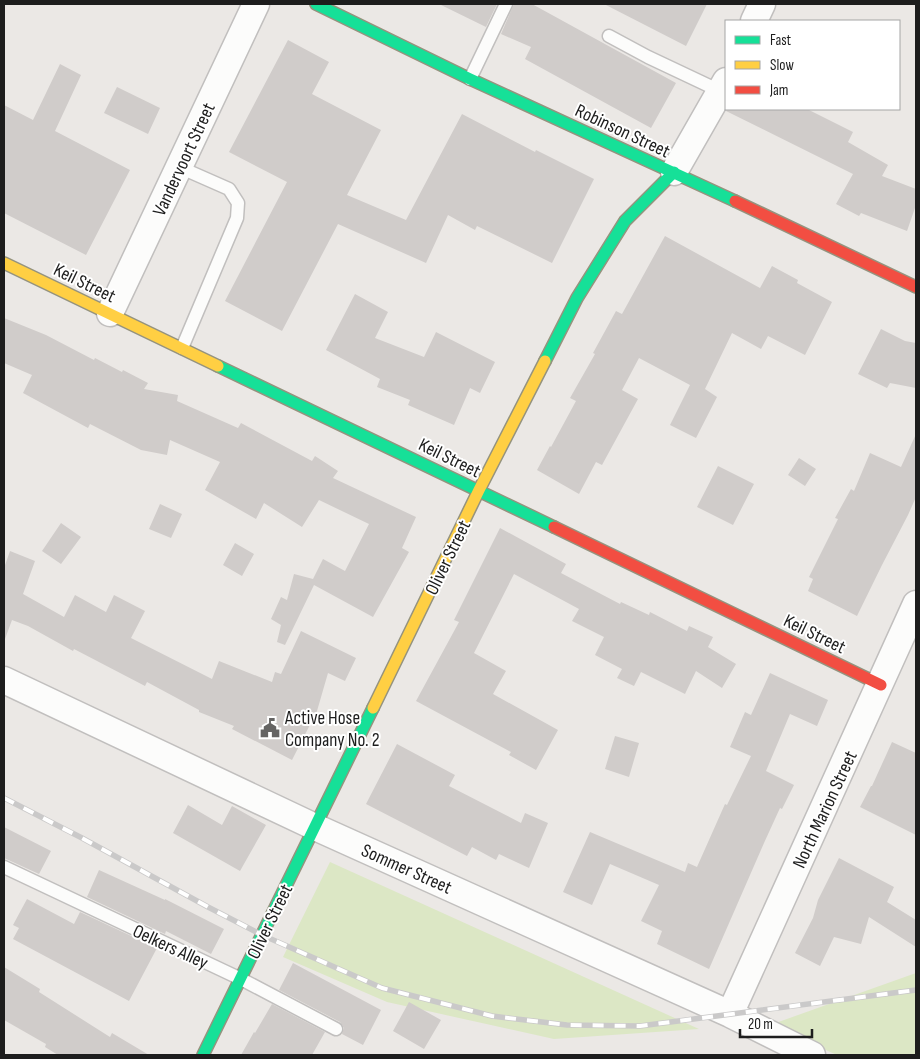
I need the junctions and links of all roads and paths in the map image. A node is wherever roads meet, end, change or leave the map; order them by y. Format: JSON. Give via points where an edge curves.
{"nodes":[{"id":1,"x":256,"y":4,"type":"edge"},
{"id":2,"x":316,"y":4,"type":"edge"},
{"id":3,"x":506,"y":4,"type":"edge"},
{"id":4,"x":762,"y":4,"type":"edge"},
{"id":5,"x":754,"y":20,"type":"edge"},
{"id":6,"x":609,"y":36,"type":"dead end"},
{"id":7,"x":470,"y":79,"type":"junction"},
{"id":8,"x":723,"y":86,"type":"edge"},
{"id":9,"x":179,"y":167,"type":"junction"},
{"id":10,"x":674,"y":172,"type":"junction"},
{"id":11,"x":4,"y":263,"type":"edge"},
{"id":12,"x":916,"y":287,"type":"edge"},
{"id":13,"x":110,"y":313,"type":"junction"},
{"id":14,"x":182,"y":348,"type":"junction"},
{"id":15,"x":479,"y":490,"type":"junction"},
{"id":16,"x":916,"y":604,"type":"edge"},
{"id":17,"x":4,"y":680,"type":"edge"},
{"id":18,"x":881,"y":684,"type":"junction"},
{"id":19,"x":315,"y":827,"type":"junction"},
{"id":20,"x":4,"y":867,"type":"edge"},
{"id":21,"x":240,"y":979,"type":"junction"},
{"id":22,"x":730,"y":1014,"type":"junction"},
{"id":23,"x":336,"y":1029,"type":"dead end"},
{"id":24,"x":203,"y":1055,"type":"edge"},
{"id":25,"x":812,"y":1055,"type":"edge"}],
"edges":[{"from":1,"to":9,"type":"street","name":"Vandervoort Street"},
{"from":2,"to":7,"type":"street","name":"Robinson Street"},
{"from":3,"to":7,"type":"lane"},
{"from":4,"to":5,"type":"street"},
{"from":6,"to":8,"type":"lane","via":[[648,57]]},
{"from":7,"to":10,"type":"street","name":"Robinson Street"},
{"from":8,"to":10,"type":"street","name":"Oliver Street"},
{"from":9,"to":13,"type":"street","name":"Vandervoort Street"},
{"from":9,"to":14,"type":"lane","via":[[228,189],[238,203],[237,218]]},
{"from":10,"to":12,"type":"street","name":"Robinson Street"},
{"from":10,"to":15,"type":"street","name":"Oliver Street","via":[[625,220],[576,298]]},
{"from":11,"to":13,"type":"street","name":"Keil Street"},
{"from":13,"to":14,"type":"street","name":"Keil Street"},
{"from":14,"to":15,"type":"street","name":"Keil Street"},
{"from":15,"to":18,"type":"street","name":"Keil Street"},
{"from":15,"to":19,"type":"street","name":"Oliver Street"},
{"from":16,"to":18,"type":"street","name":"North Marion Street"},
{"from":17,"to":19,"type":"street","name":"Sommer Street"},
{"from":18,"to":22,"type":"street","name":"North Marion Street"},
{"from":19,"to":21,"type":"street","name":"Oliver Street"},
{"from":19,"to":22,"type":"street","name":"Sommer Street"},
{"from":20,"to":21,"type":"lane","name":"Oelkers Alley"},
{"from":21,"to":23,"type":"lane","name":"Oelkers Alley"},
{"from":21,"to":24,"type":"street","name":"Oliver Street"},
{"from":22,"to":25,"type":"street","name":"Sommer Street"}]}
